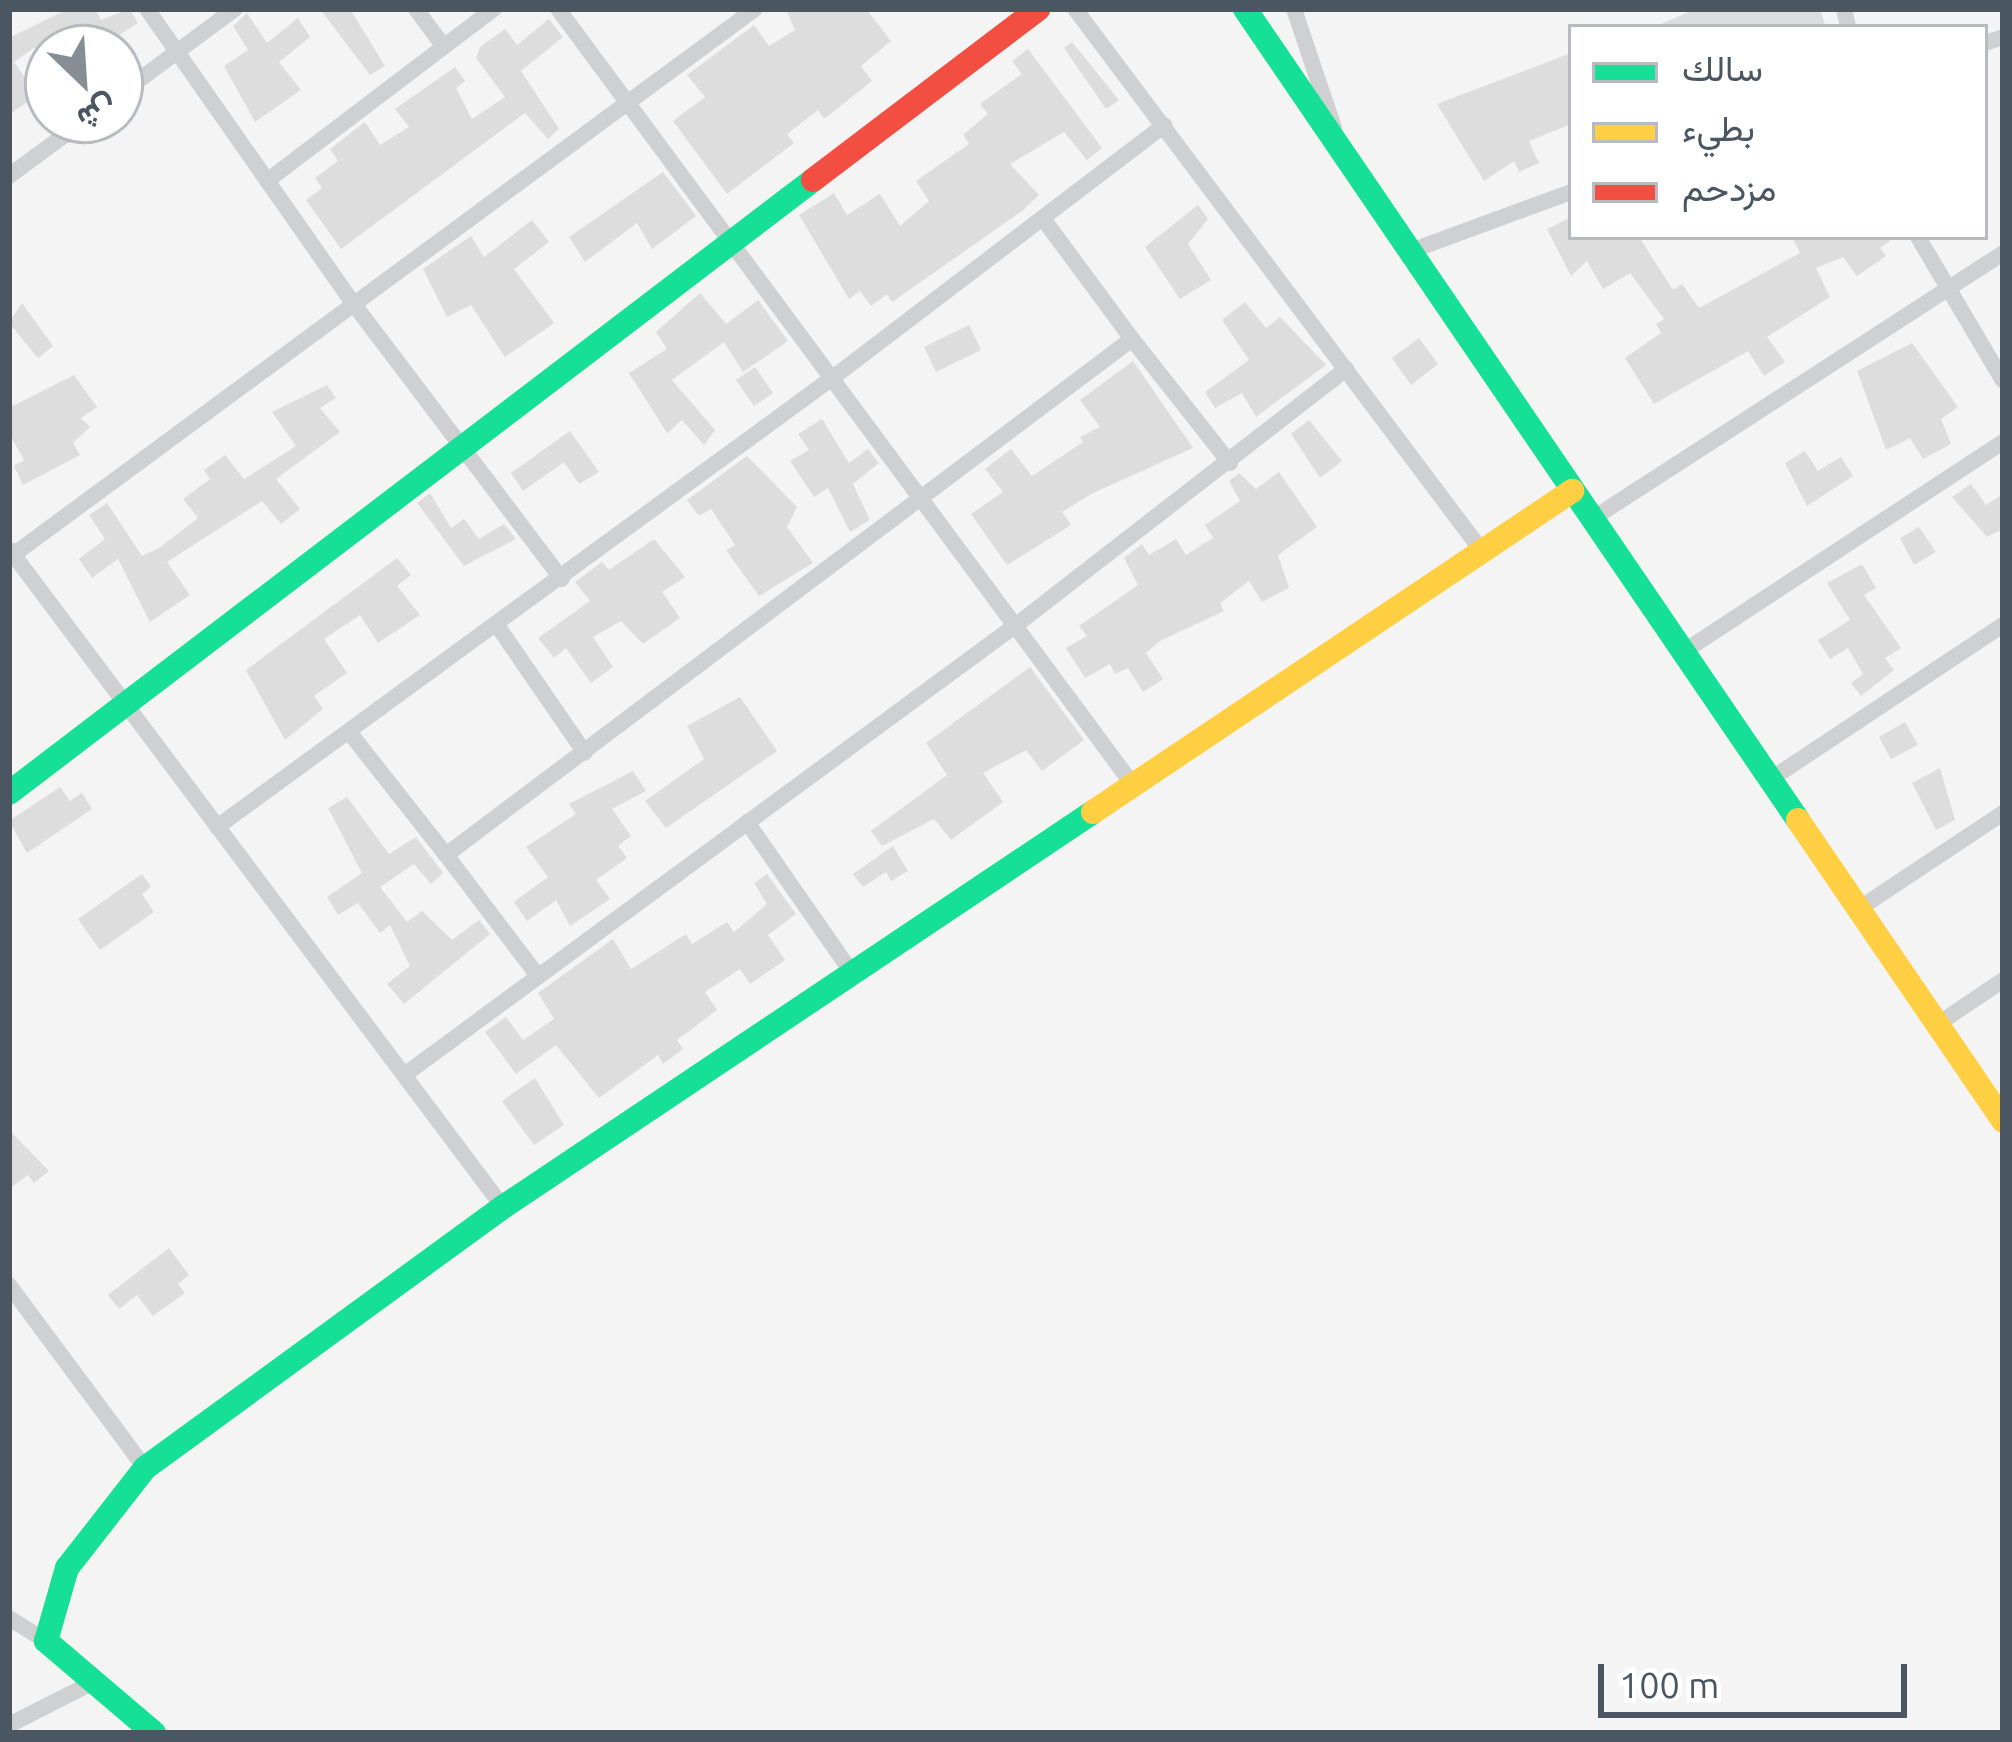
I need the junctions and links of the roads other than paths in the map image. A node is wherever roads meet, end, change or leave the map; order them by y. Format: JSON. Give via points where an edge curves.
{"nodes":[{"id":1,"x":146,"y":9,"type":"edge"},
{"id":2,"x":235,"y":9,"type":"edge"},
{"id":3,"x":416,"y":9,"type":"edge"},
{"id":4,"x":494,"y":9,"type":"edge"},
{"id":5,"x":558,"y":9,"type":"edge"},
{"id":6,"x":755,"y":9,"type":"edge"},
{"id":7,"x":1038,"y":9,"type":"edge"},
{"id":8,"x":1075,"y":9,"type":"edge"},
{"id":9,"x":1245,"y":9,"type":"edge"},
{"id":10,"x":1294,"y":9,"type":"edge"},
{"id":11,"x":444,"y":47,"type":"junction"},
{"id":12,"x":178,"y":52,"type":"junction"},
{"id":13,"x":144,"y":77,"type":"edge"},
{"id":14,"x":631,"y":106,"type":"junction"},
{"id":15,"x":1164,"y":125,"type":"junction"},
{"id":16,"x":52,"y":144,"type":"edge"},
{"id":17,"x":1343,"y":154,"type":"junction"},
{"id":18,"x":9,"y":176,"type":"edge"},
{"id":19,"x":267,"y":181,"type":"junction"},
{"id":20,"x":1568,"y":193,"type":"edge"},
{"id":21,"x":1043,"y":220,"type":"junction"},
{"id":22,"x":1919,"y":240,"type":"edge"},
{"id":23,"x":733,"y":242,"type":"junction"},
{"id":24,"x":1408,"y":252,"type":"junction"},
{"id":25,"x":2003,"y":253,"type":"edge"},
{"id":26,"x":1945,"y":293,"type":"junction"},
{"id":27,"x":356,"y":307,"type":"junction"},
{"id":28,"x":1132,"y":338,"type":"junction"},
{"id":29,"x":1346,"y":369,"type":"junction"},
{"id":30,"x":835,"y":376,"type":"junction"},
{"id":31,"x":2003,"y":381,"type":"edge"},
{"id":32,"x":2003,"y":442,"type":"edge"},
{"id":33,"x":463,"y":447,"type":"junction"},
{"id":34,"x":1230,"y":463,"type":"junction"},
{"id":35,"x":1572,"y":491,"type":"junction"},
{"id":36,"x":926,"y":500,"type":"junction"},
{"id":37,"x":1592,"y":519,"type":"junction"},
{"id":38,"x":11,"y":552,"type":"edge"},
{"id":39,"x":1484,"y":554,"type":"junction"},
{"id":40,"x":562,"y":579,"type":"junction"},
{"id":41,"x":1019,"y":622,"type":"junction"},
{"id":42,"x":497,"y":625,"type":"junction"},
{"id":43,"x":2003,"y":625,"type":"edge"},
{"id":44,"x":1680,"y":654,"type":"junction"},
{"id":45,"x":128,"y":703,"type":"junction"},
{"id":46,"x":349,"y":732,"type":"junction"},
{"id":47,"x":585,"y":753,"type":"junction"},
{"id":48,"x":1768,"y":781,"type":"junction"},
{"id":49,"x":1133,"y":785,"type":"junction"},
{"id":50,"x":9,"y":793,"type":"edge"},
{"id":51,"x":2003,"y":813,"type":"edge"},
{"id":52,"x":747,"y":822,"type":"junction"},
{"id":53,"x":217,"y":827,"type":"junction"},
{"id":54,"x":446,"y":854,"type":"junction"},
{"id":55,"x":1857,"y":910,"type":"junction"},
{"id":56,"x":850,"y":970,"type":"junction"},
{"id":57,"x":538,"y":976,"type":"junction"},
{"id":58,"x":2003,"y":980,"type":"edge"},
{"id":59,"x":1939,"y":1024,"type":"junction"},
{"id":60,"x":407,"y":1073,"type":"junction"},
{"id":61,"x":2003,"y":1121,"type":"edge"},
{"id":62,"x":503,"y":1207,"type":"junction"},
{"id":63,"x":9,"y":1285,"type":"edge"},
{"id":64,"x":145,"y":1468,"type":"junction"},
{"id":65,"x":9,"y":1618,"type":"edge"},
{"id":66,"x":46,"y":1641,"type":"junction"},
{"id":67,"x":88,"y":1684,"type":"junction"},
{"id":68,"x":9,"y":1726,"type":"edge"},
{"id":69,"x":154,"y":1733,"type":"edge"}],
"edges":[{"from":1,"to":12,"type":"street"},
{"from":2,"to":12,"type":"street"},
{"from":3,"to":11,"type":"street"},
{"from":4,"to":11,"type":"street"},
{"from":5,"to":14,"type":"street"},
{"from":6,"to":14,"type":"street"},
{"from":7,"to":23,"type":"main road"},
{"from":8,"to":15,"type":"street"},
{"from":9,"to":17,"type":"main road"},
{"from":10,"to":17,"type":"street"},
{"from":11,"to":19,"type":"street"},
{"from":12,"to":13,"type":"street"},
{"from":12,"to":19,"type":"street"},
{"from":14,"to":23,"type":"street"},
{"from":14,"to":27,"type":"street"},
{"from":15,"to":21,"type":"street"},
{"from":15,"to":29,"type":"street"},
{"from":16,"to":18,"type":"street"},
{"from":17,"to":24,"type":"main road"},
{"from":19,"to":27,"type":"street"},
{"from":20,"to":24,"type":"street"},
{"from":21,"to":28,"type":"street"},
{"from":21,"to":30,"type":"street"},
{"from":22,"to":26,"type":"street"},
{"from":23,"to":30,"type":"street"},
{"from":23,"to":33,"type":"main road"},
{"from":24,"to":35,"type":"main road"},
{"from":25,"to":26,"type":"street"},
{"from":26,"to":31,"type":"street"},
{"from":26,"to":37,"type":"street"},
{"from":27,"to":33,"type":"street"},
{"from":27,"to":38,"type":"street"},
{"from":28,"to":34,"type":"street"},
{"from":28,"to":36,"type":"street"},
{"from":29,"to":34,"type":"street"},
{"from":29,"to":39,"type":"street"},
{"from":30,"to":36,"type":"street"},
{"from":30,"to":40,"type":"street"},
{"from":32,"to":44,"type":"street"},
{"from":33,"to":40,"type":"street"},
{"from":33,"to":45,"type":"main road"},
{"from":34,"to":41,"type":"street"},
{"from":35,"to":37,"type":"main road"},
{"from":35,"to":39,"type":"main road"},
{"from":36,"to":41,"type":"street"},
{"from":36,"to":47,"type":"street"},
{"from":37,"to":44,"type":"main road"},
{"from":38,"to":45,"type":"street"},
{"from":39,"to":49,"type":"main road"},
{"from":40,"to":42,"type":"street"},
{"from":41,"to":49,"type":"street"},
{"from":41,"to":52,"type":"street"},
{"from":42,"to":46,"type":"street"},
{"from":42,"to":47,"type":"street"},
{"from":43,"to":48,"type":"street"},
{"from":44,"to":48,"type":"main road"},
{"from":45,"to":50,"type":"main road"},
{"from":45,"to":53,"type":"street"},
{"from":46,"to":53,"type":"street"},
{"from":46,"to":54,"type":"street"},
{"from":47,"to":54,"type":"street"},
{"from":48,"to":55,"type":"main road"},
{"from":49,"to":56,"type":"main road"},
{"from":51,"to":55,"type":"street"},
{"from":52,"to":56,"type":"street"},
{"from":52,"to":57,"type":"street"},
{"from":53,"to":60,"type":"street"},
{"from":54,"to":57,"type":"street"},
{"from":55,"to":59,"type":"main road"},
{"from":56,"to":62,"type":"main road"},
{"from":57,"to":60,"type":"street"},
{"from":58,"to":59,"type":"street"},
{"from":59,"to":61,"type":"main road"},
{"from":60,"to":62,"type":"street"},
{"from":62,"to":64,"type":"main road"},
{"from":63,"to":64,"type":"street"},
{"from":64,"to":66,"type":"main road","via":[[75,1554],[57,1589]]},
{"from":65,"to":66,"type":"street"},
{"from":66,"to":67,"type":"main road"},
{"from":67,"to":68,"type":"street"},
{"from":67,"to":69,"type":"main road"}]}
